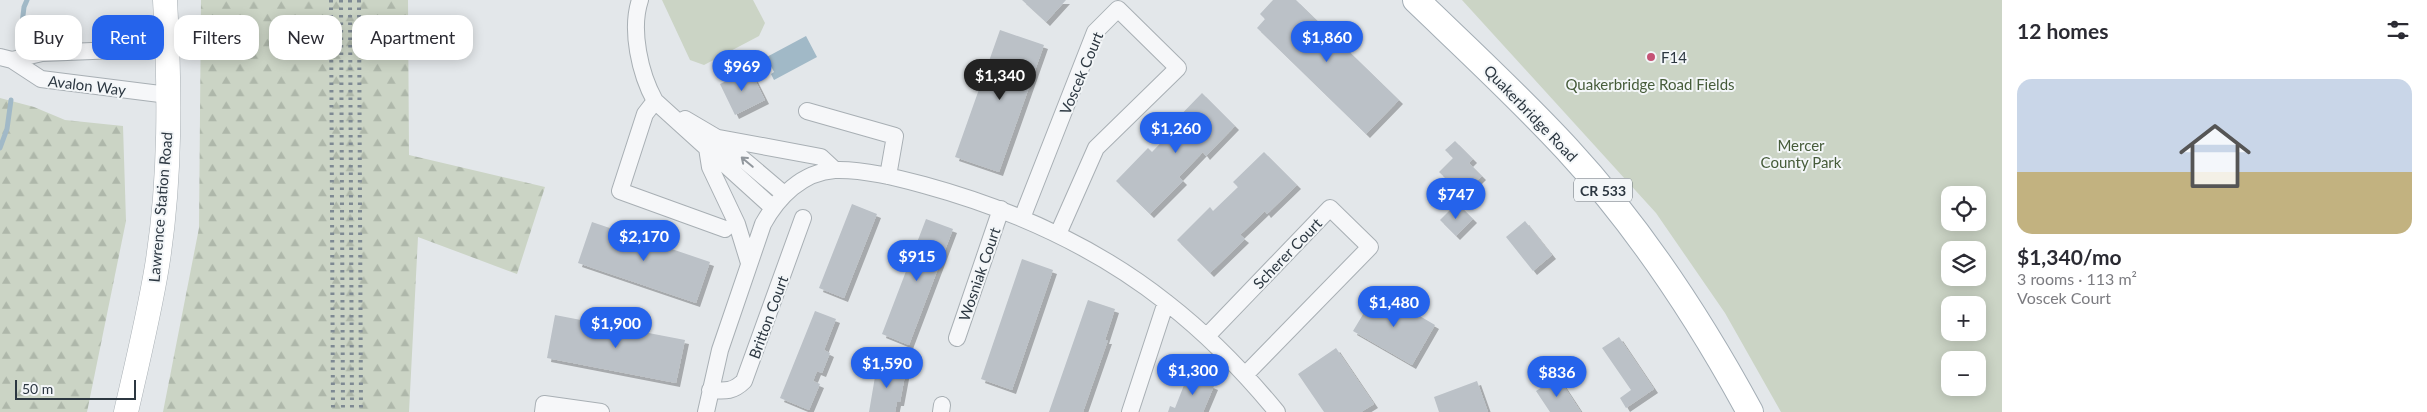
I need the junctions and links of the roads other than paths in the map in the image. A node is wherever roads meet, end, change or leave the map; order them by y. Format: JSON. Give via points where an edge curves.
{"nodes":[{"id":1,"x":165,"y":0,"type":"edge"},
{"id":2,"x":640,"y":0,"type":"edge"},
{"id":3,"x":1416,"y":0,"type":"edge"},
{"id":4,"x":168,"y":48,"type":"junction"},
{"id":5,"x":6,"y":58,"type":"edge"},
{"id":6,"x":168,"y":95,"type":"junction"},
{"id":7,"x":655,"y":101,"type":"junction"},
{"id":8,"x":806,"y":111,"type":"dead end"},
{"id":9,"x":712,"y":142,"type":"junction"},
{"id":10,"x":835,"y":170,"type":"junction"},
{"id":11,"x":888,"y":176,"type":"junction"},
{"id":12,"x":784,"y":194,"type":"junction"},
{"id":13,"x":772,"y":207,"type":"junction"},
{"id":14,"x":1001,"y":209,"type":"junction"},
{"id":15,"x":803,"y":218,"type":"dead end"},
{"id":16,"x":1022,"y":218,"type":"junction"},
{"id":17,"x":725,"y":229,"type":"dead end"},
{"id":18,"x":1058,"y":234,"type":"junction"},
{"id":19,"x":749,"y":264,"type":"junction"},
{"id":20,"x":1166,"y":302,"type":"junction"},
{"id":21,"x":1207,"y":336,"type":"junction"},
{"id":22,"x":957,"y":338,"type":"dead end"},
{"id":23,"x":1245,"y":375,"type":"junction"},
{"id":24,"x":710,"y":390,"type":"junction"},
{"id":25,"x":126,"y":412,"type":"edge"},
{"id":26,"x":543,"y":412,"type":"edge"},
{"id":27,"x":601,"y":412,"type":"edge"},
{"id":28,"x":706,"y":412,"type":"edge"},
{"id":29,"x":1130,"y":412,"type":"edge"},
{"id":30,"x":1276,"y":412,"type":"edge"},
{"id":31,"x":1750,"y":412,"type":"edge"}],
"edges":[{"from":1,"to":4,"type":"main road","name":"Lawrence Station Road"},
{"from":2,"to":7,"type":"street","via":[[636,28],[638,49]]},
{"from":3,"to":31,"type":"main road","name":"Quakerbridge Road","number":"CR 533","via":[[1521,100],[1612,201],[1692,312]]},
{"from":4,"to":5,"type":"street","name":"Avalon Way"},
{"from":4,"to":6,"type":"main road","name":"Lawrence Station Road"},
{"from":5,"to":6,"type":"street","name":"Avalon Way","via":[[41,79]]},
{"from":6,"to":25,"type":"main road","name":"Lawrence Station Road","via":[[165,194],[157,266]]},
{"from":7,"to":9,"type":"street"},
{"from":7,"to":17,"type":"street","via":[[645,114],[620,191]]},
{"from":8,"to":11,"type":"street","via":[[895,136]]},
{"from":9,"to":10,"type":"street","via":[[821,157]]},
{"from":12,"to":9,"type":"street","one_way":true},
{"from":9,"to":13,"type":"street"},
{"from":9,"to":19,"type":"street","via":[[710,168],[737,224]]},
{"from":10,"to":11,"type":"street"},
{"from":10,"to":12,"type":"street","via":[[816,174]]},
{"from":11,"to":14,"type":"street"},
{"from":12,"to":13,"type":"street"},
{"from":13,"to":19,"type":"street"},
{"from":14,"to":16,"type":"street"},
{"from":14,"to":22,"type":"street","name":"Wosniak Court"},
{"from":15,"to":24,"type":"street","name":"Britton Court","via":[[744,382],[728,391]]},
{"from":16,"to":18,"type":"street"},
{"from":16,"to":18,"type":"street","name":"Voscek Court","via":[[1096,32],[1118,9],[1178,68],[1096,148]]},
{"from":18,"to":20,"type":"street","via":[[1133,278]]},
{"from":19,"to":24,"type":"street"},
{"from":20,"to":21,"type":"street"},
{"from":20,"to":29,"type":"street"},
{"from":21,"to":23,"type":"street"},
{"from":21,"to":23,"type":"street","name":"Scherer Court","via":[[1330,208],[1370,247]]},
{"from":23,"to":30,"type":"street"},
{"from":24,"to":28,"type":"street"},
{"from":26,"to":27,"type":"street","via":[[544,404]]}]}
